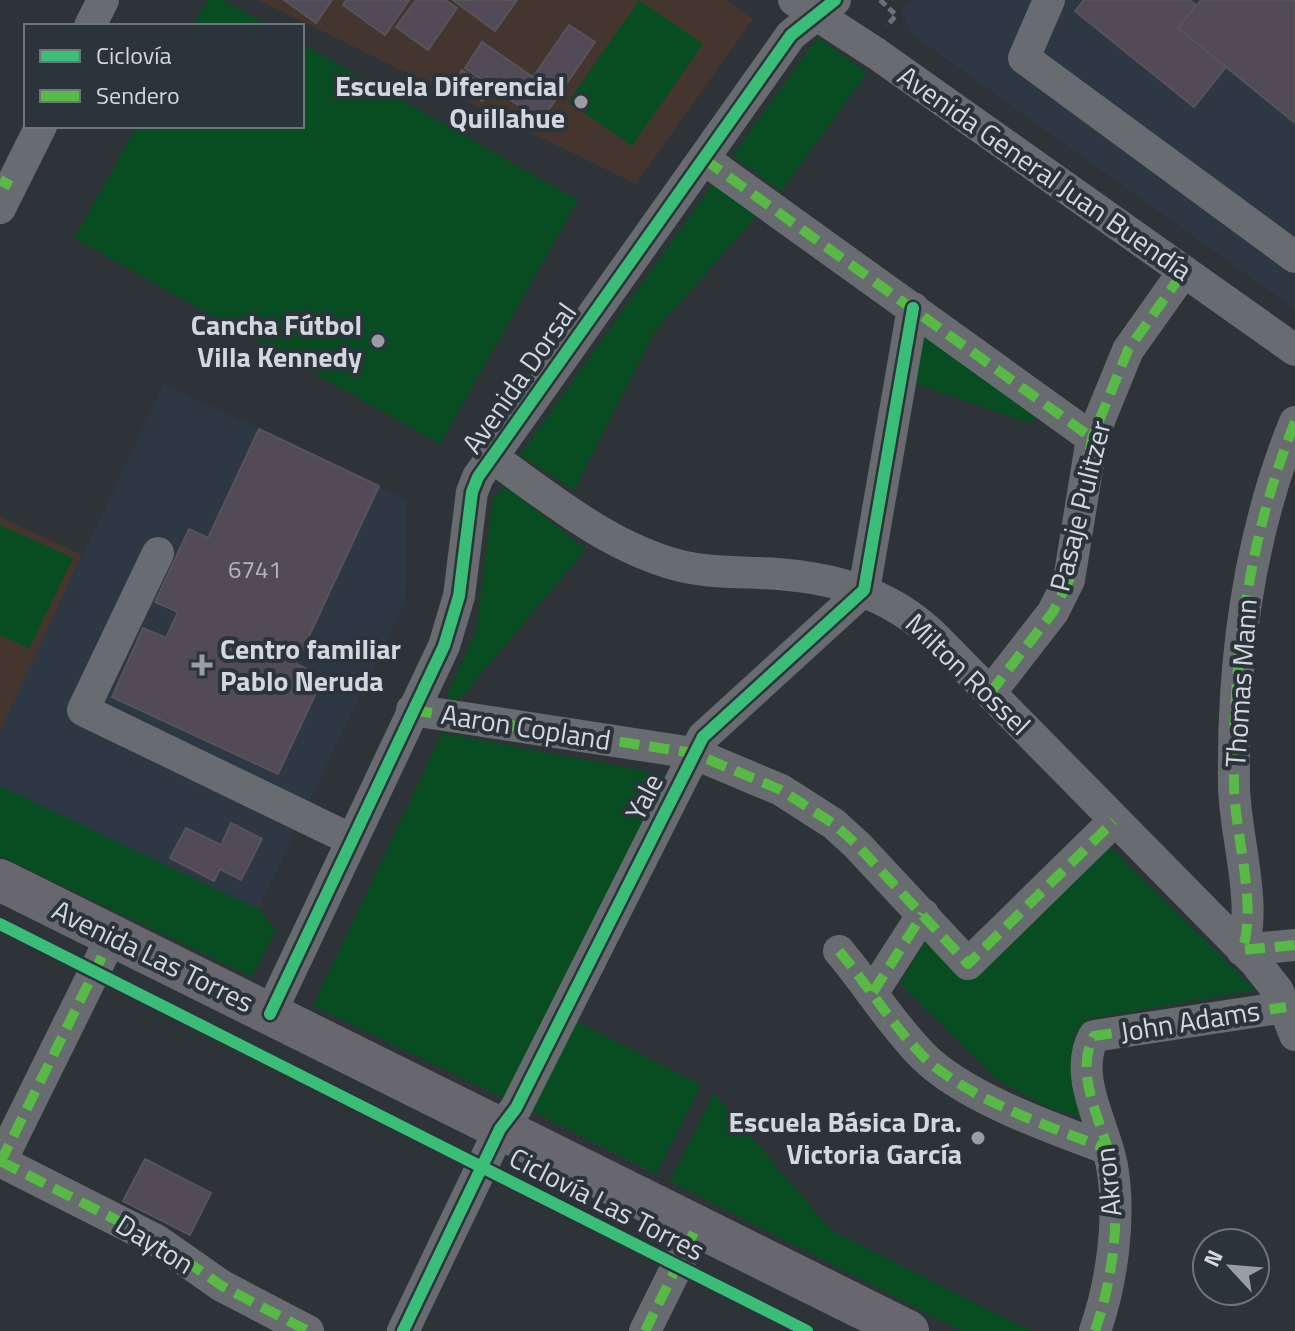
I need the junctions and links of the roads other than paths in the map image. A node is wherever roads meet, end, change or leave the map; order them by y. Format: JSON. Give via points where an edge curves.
{"nodes":[{"id":1,"x":103,"y":0,"type":"edge"},
{"id":2,"x":1049,"y":0,"type":"edge"},
{"id":3,"x":815,"y":5,"type":"edge"},
{"id":4,"x":91,"y":24,"type":"edge"},
{"id":5,"x":40,"y":128,"type":"edge"},
{"id":6,"x":704,"y":159,"type":"junction"},
{"id":7,"x":4,"y":191,"type":"edge"},
{"id":8,"x":1295,"y":257,"type":"edge"},
{"id":9,"x":1184,"y":271,"type":"junction"},
{"id":10,"x":913,"y":308,"type":"junction"},
{"id":11,"x":1295,"y":350,"type":"edge"},
{"id":12,"x":1295,"y":422,"type":"edge"},
{"id":13,"x":1092,"y":438,"type":"junction"},
{"id":14,"x":492,"y":457,"type":"junction"},
{"id":15,"x":158,"y":553,"type":"dead end"},
{"id":16,"x":864,"y":590,"type":"junction"},
{"id":17,"x":990,"y":693,"type":"junction"},
{"id":18,"x":412,"y":710,"type":"junction"},
{"id":19,"x":693,"y":753,"type":"junction"},
{"id":20,"x":1114,"y":821,"type":"junction"},
{"id":21,"x":352,"y":840,"type":"junction"},
{"id":22,"x":0,"y":880,"type":"edge"},
{"id":23,"x":923,"y":914,"type":"junction"},
{"id":24,"x":112,"y":936,"type":"junction"},
{"id":25,"x":1295,"y":945,"type":"edge"},
{"id":26,"x":1242,"y":950,"type":"junction"},
{"id":27,"x":839,"y":951,"type":"dead end"},
{"id":28,"x":873,"y":992,"type":"junction"},
{"id":29,"x":270,"y":1014,"type":"junction"},
{"id":30,"x":1290,"y":1021,"type":"edge"},
{"id":31,"x":1094,"y":1036,"type":"joint"},
{"id":32,"x":500,"y":1129,"type":"junction"},
{"id":33,"x":1108,"y":1149,"type":"junction"},
{"id":34,"x":0,"y":1162,"type":"edge"},
{"id":35,"x":697,"y":1226,"type":"junction"},
{"id":36,"x":308,"y":1331,"type":"edge"},
{"id":37,"x":403,"y":1331,"type":"edge"},
{"id":38,"x":645,"y":1331,"type":"edge"},
{"id":39,"x":908,"y":1331,"type":"edge"},
{"id":40,"x":1095,"y":1331,"type":"edge"}],
"edges":[{"from":1,"to":4,"type":"street"},
{"from":2,"to":8,"type":"street","via":[[1024,58]]},
{"from":3,"to":6,"type":"street","name":"Avenida Dorsal"},
{"from":3,"to":9,"type":"street","name":"Avenida General Juan Buendía"},
{"from":5,"to":7,"type":"street"},
{"from":6,"to":10,"type":"street"},
{"from":6,"to":14,"type":"street","name":"Avenida Dorsal"},
{"from":9,"to":11,"type":"street","name":"Avenida General Juan Buendía"},
{"from":9,"to":13,"type":"street","name":"Pasaje Pulitzer","via":[[1128,350]]},
{"from":10,"to":13,"type":"street"},
{"from":10,"to":16,"type":"street"},
{"from":12,"to":26,"type":"street","name":"Thomas Mann","via":[[1262,516],[1249,574],[1237,678],[1234,789],[1249,916]]},
{"from":13,"to":17,"type":"street","name":"Pasaje Pulitzer","via":[[1069,580],[1053,612]]},
{"from":14,"to":16,"type":"street","name":"Milton Rossel","via":[[570,512],[654,557],[708,571],[811,577]]},
{"from":14,"to":18,"type":"street","name":"Avenida Dorsal","via":[[472,492],[453,622]]},
{"from":15,"to":21,"type":"street","via":[[83,710]]},
{"from":16,"to":17,"type":"street","name":"Milton Rossel","via":[[921,623]]},
{"from":16,"to":19,"type":"street","name":"Yale","via":[[716,723]]},
{"from":17,"to":20,"type":"street","name":"Milton Rossel"},
{"from":18,"to":19,"type":"street","name":"Aaron Copland"},
{"from":18,"to":21,"type":"street","name":"Avenida Dorsal"},
{"from":19,"to":23,"type":"street","name":"Aaron Copland","via":[[810,807],[857,845]]},
{"from":19,"to":32,"type":"street","name":"Yale","via":[[516,1108]]},
{"from":20,"to":23,"type":"street","via":[[968,964]]},
{"from":20,"to":26,"type":"street","name":"Milton Rossel"},
{"from":21,"to":29,"type":"street","name":"Avenida Dorsal"},
{"from":22,"to":24,"type":"main road","name":"Avenida Las Torres"},
{"from":23,"to":28,"type":"street"},
{"from":24,"to":29,"type":"main road","name":"Avenida Las Torres"},
{"from":24,"to":34,"type":"street"},
{"from":25,"to":26,"type":"street"},
{"from":26,"to":30,"type":"street","name":"Milton Rossel","via":[[1268,977]]},
{"from":27,"to":28,"type":"street"},
{"from":28,"to":33,"type":"street","via":[[923,1055],[950,1078],[1037,1122]]},
{"from":29,"to":32,"type":"main road","name":"Avenida Las Torres"},
{"from":30,"to":31,"type":"street","name":"John Adams"},
{"from":31,"to":33,"type":"street","name":"Akron","via":[[1086,1049],[1093,1105]]},
{"from":32,"to":35,"type":"main road","name":"Avenida Las Torres"},
{"from":32,"to":37,"type":"street","name":"Yale"},
{"from":33,"to":40,"type":"street","name":"Akron","via":[[1113,1230]]},
{"from":34,"to":36,"type":"street","name":"Dayton","via":[[156,1240],[222,1286]]},
{"from":35,"to":38,"type":"street"},
{"from":35,"to":39,"type":"main road","name":"Avenida Las Torres"}]}
